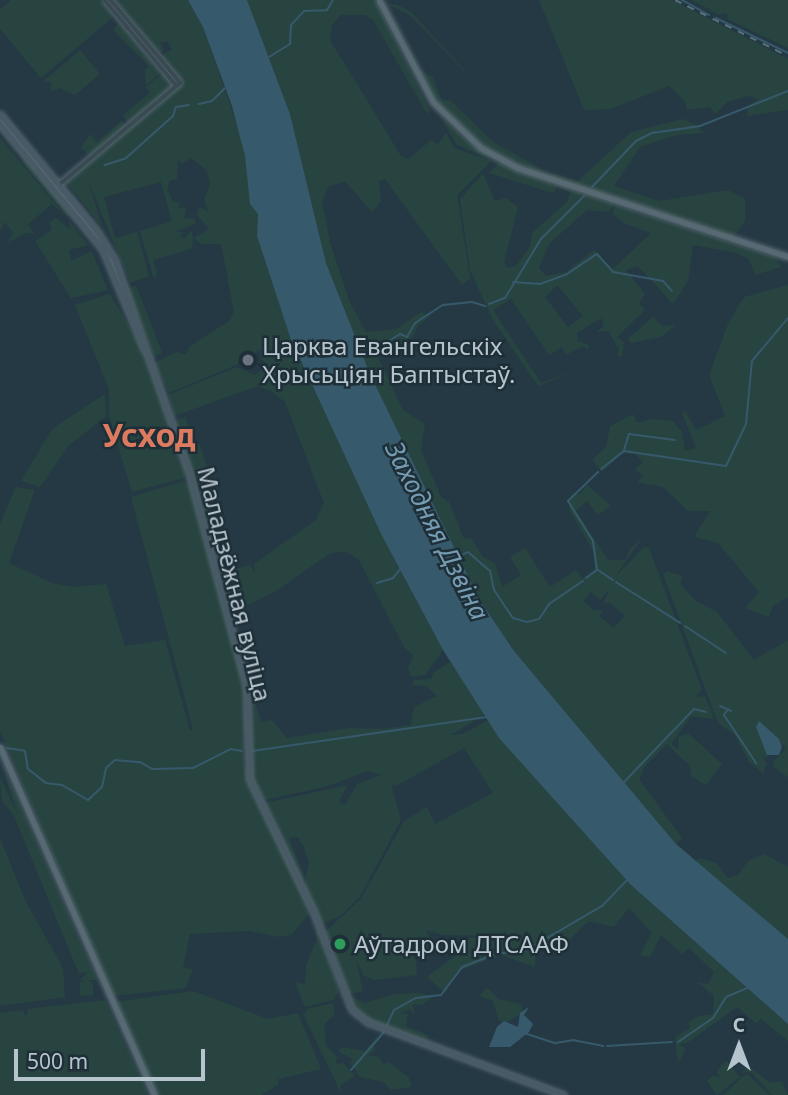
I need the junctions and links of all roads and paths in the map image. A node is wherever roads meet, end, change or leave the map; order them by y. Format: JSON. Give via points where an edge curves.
{"nodes":[{"id":1,"x":108,"y":0,"type":"edge"},
{"id":2,"x":379,"y":0,"type":"edge"},
{"id":3,"x":0,"y":114,"type":"edge"},
{"id":4,"x":0,"y":124,"type":"edge"},
{"id":5,"x":57,"y":187,"type":"junction"},
{"id":6,"x":788,"y":257,"type":"edge"},
{"id":7,"x":0,"y":747,"type":"edge"},
{"id":8,"x":153,"y":1095,"type":"edge"},
{"id":9,"x":564,"y":1095,"type":"edge"}],
"edges":[{"from":1,"to":5,"type":"street","via":[[178,84]]},
{"from":2,"to":6,"type":"main road","via":[[433,102],[481,148],[528,171]]},
{"from":3,"to":5,"type":"main road","name":"Маладзёжная вуліца"},
{"from":4,"to":5,"type":"main road","name":"Маладзёжная вуліца"},
{"from":5,"to":9,"type":"main road","name":"Маладзёжная вуліца","via":[[103,250],[136,336],[151,360],[189,471],[247,686],[253,788],[314,912],[356,1016]]},
{"from":7,"to":8,"type":"main road"}]}
